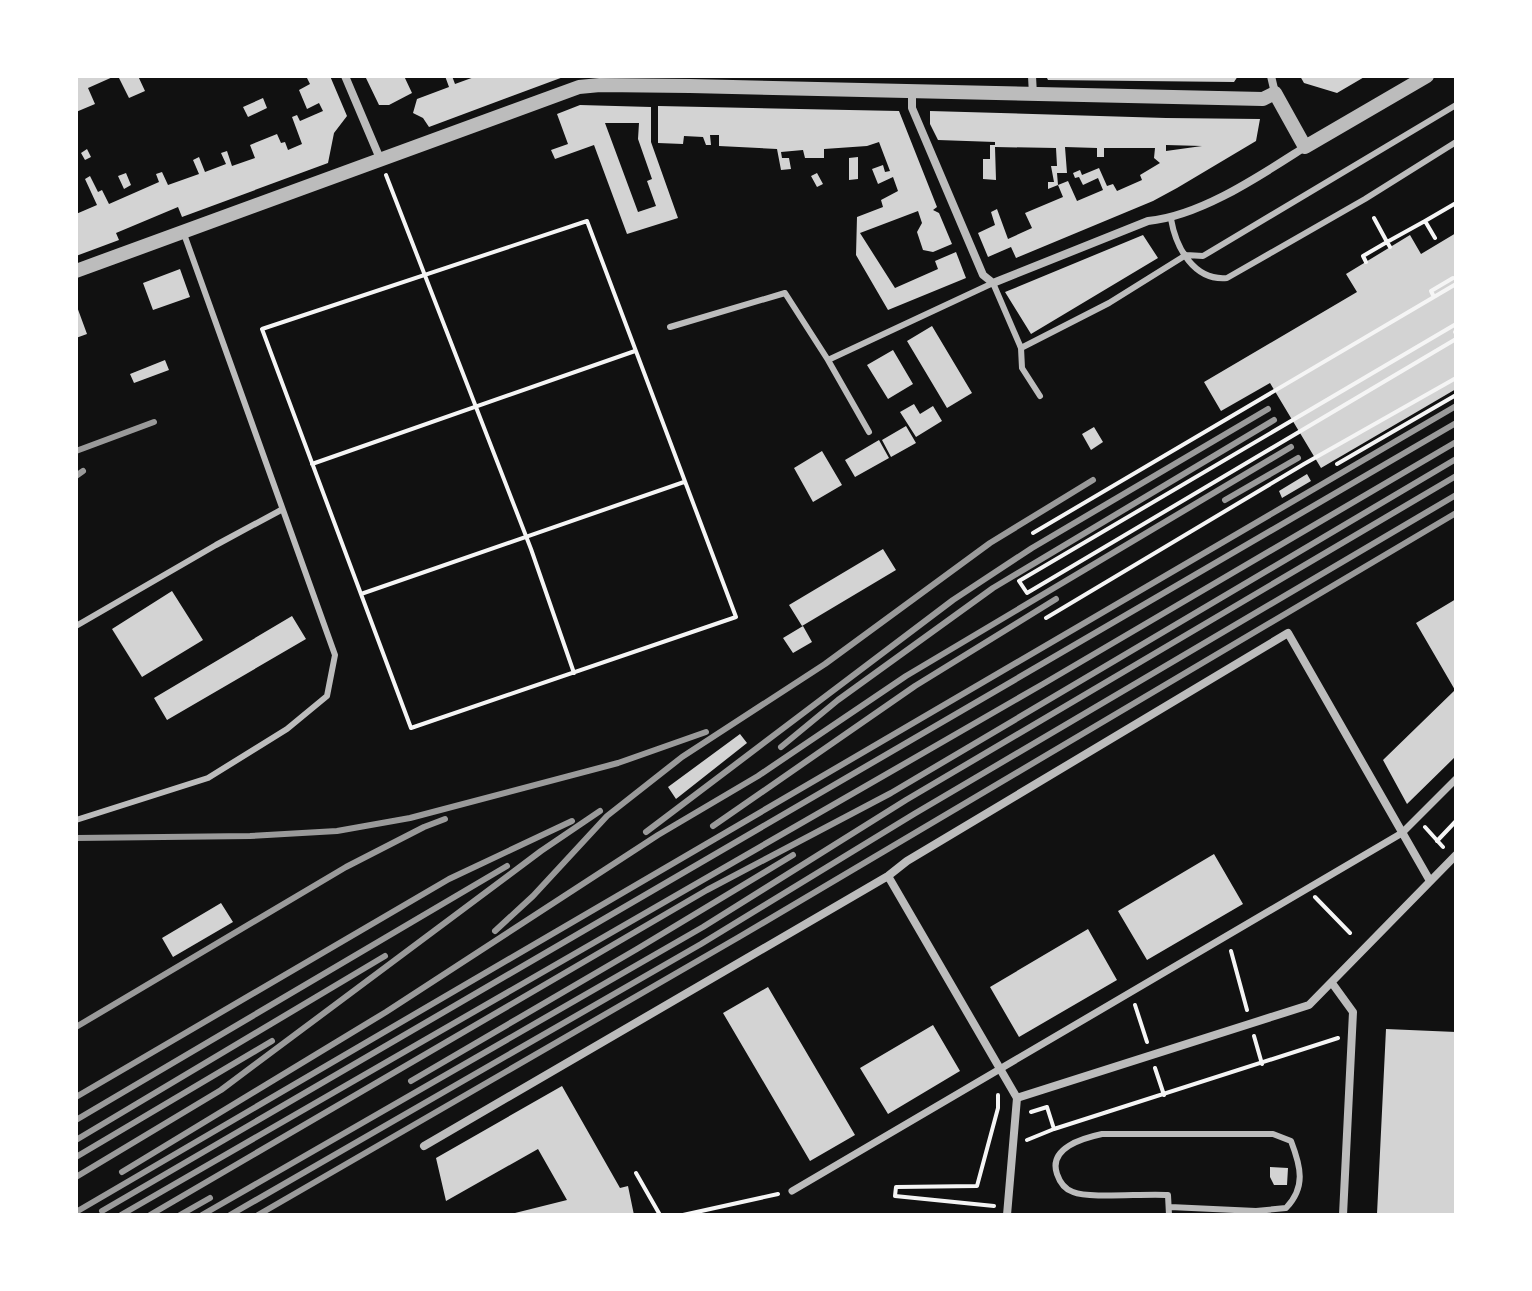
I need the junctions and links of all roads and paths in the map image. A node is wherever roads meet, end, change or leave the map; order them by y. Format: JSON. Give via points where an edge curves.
{"nodes":[{"id":1,"x":345,"y":76,"type":"edge"},
{"id":2,"x":1032,"y":76,"type":"edge"},
{"id":3,"x":1271,"y":76,"type":"edge"},
{"id":4,"x":1427,"y":76,"type":"edge"},
{"id":5,"x":627,"y":80,"type":"edge"},
{"id":6,"x":912,"y":92,"type":"junction"},
{"id":7,"x":1275,"y":93,"type":"junction"},
{"id":8,"x":1033,"y":95,"type":"junction"},
{"id":9,"x":1456,"y":105,"type":"edge"},
{"id":10,"x":1456,"y":142,"type":"edge"},
{"id":11,"x":1305,"y":147,"type":"junction"},
{"id":12,"x":381,"y":161,"type":"junction"},
{"id":13,"x":1456,"y":203,"type":"edge"},
{"id":14,"x":1374,"y":218,"type":"dead end"},
{"id":15,"x":1171,"y":219,"type":"junction"},
{"id":16,"x":1425,"y":221,"type":"junction"},
{"id":17,"x":183,"y":232,"type":"junction"},
{"id":18,"x":1435,"y":238,"type":"dead end"},
{"id":19,"x":1389,"y":244,"type":"junction"},
{"id":20,"x":1186,"y":255,"type":"junction"},
{"id":21,"x":1366,"y":262,"type":"dead end"},
{"id":22,"x":76,"y":271,"type":"edge"},
{"id":23,"x":424,"y":275,"type":"junction"},
{"id":24,"x":1454,"y":281,"type":"edge"},
{"id":25,"x":993,"y":283,"type":"junction"},
{"id":26,"x":1454,"y":325,"type":"edge"},
{"id":27,"x":670,"y":327,"type":"dead end"},
{"id":28,"x":1456,"y":334,"type":"edge"},
{"id":29,"x":1021,"y":348,"type":"junction"},
{"id":30,"x":636,"y":351,"type":"junction"},
{"id":31,"x":828,"y":360,"type":"junction"},
{"id":32,"x":1456,"y":378,"type":"edge"},
{"id":33,"x":1456,"y":395,"type":"edge"},
{"id":34,"x":1040,"y":396,"type":"dead end"},
{"id":35,"x":475,"y":407,"type":"junction"},
{"id":36,"x":869,"y":432,"type":"dead end"},
{"id":37,"x":312,"y":464,"type":"junction"},
{"id":38,"x":1337,"y":464,"type":"dead end"},
{"id":39,"x":685,"y":482,"type":"junction"},
{"id":40,"x":281,"y":510,"type":"junction"},
{"id":41,"x":1033,"y":533,"type":"dead end"},
{"id":42,"x":527,"y":537,"type":"junction"},
{"id":43,"x":361,"y":594,"type":"junction"},
{"id":44,"x":1046,"y":618,"type":"dead end"},
{"id":45,"x":76,"y":626,"type":"edge"},
{"id":46,"x":574,"y":673,"type":"junction"},
{"id":47,"x":1456,"y":779,"type":"edge"},
{"id":48,"x":1417,"y":818,"type":"junction"},
{"id":49,"x":76,"y":820,"type":"edge"},
{"id":50,"x":1456,"y":821,"type":"edge"},
{"id":51,"x":1402,"y":833,"type":"junction"},
{"id":52,"x":1437,"y":841,"type":"junction"},
{"id":53,"x":1445,"y":849,"type":"dead end"},
{"id":54,"x":1456,"y":855,"type":"edge"},
{"id":55,"x":888,"y":876,"type":"junction"},
{"id":56,"x":1430,"y":881,"type":"junction"},
{"id":57,"x":1306,"y":888,"type":"junction"},
{"id":58,"x":1350,"y":933,"type":"dead end"},
{"id":59,"x":1226,"y":935,"type":"junction"},
{"id":60,"x":1332,"y":983,"type":"junction"},
{"id":61,"x":1130,"y":991,"type":"junction"},
{"id":62,"x":1247,"y":1010,"type":"dead end"},
{"id":63,"x":1254,"y":1036,"type":"dead end"},
{"id":64,"x":1338,"y":1038,"type":"dead end"},
{"id":65,"x":1147,"y":1044,"type":"dead end"},
{"id":66,"x":1262,"y":1064,"type":"junction"},
{"id":67,"x":1001,"y":1068,"type":"junction"},
{"id":68,"x":1155,"y":1068,"type":"dead end"},
{"id":69,"x":989,"y":1075,"type":"junction"},
{"id":70,"x":1164,"y":1095,"type":"junction"},
{"id":71,"x":1017,"y":1098,"type":"junction"},
{"id":72,"x":1031,"y":1112,"type":"dead end"},
{"id":73,"x":1054,"y":1129,"type":"junction"},
{"id":74,"x":1027,"y":1140,"type":"dead end"},
{"id":75,"x":424,"y":1146,"type":"dead end"},
{"id":76,"x":636,"y":1173,"type":"dead end"},
{"id":77,"x":792,"y":1191,"type":"joint"},
{"id":78,"x":996,"y":1206,"type":"dead end"},
{"id":79,"x":1170,"y":1211,"type":"edge"},
{"id":80,"x":660,"y":1215,"type":"edge"},
{"id":81,"x":683,"y":1215,"type":"edge"},
{"id":82,"x":1007,"y":1215,"type":"edge"},
{"id":83,"x":1343,"y":1215,"type":"edge"}],
"edges":[{"from":1,"to":12,"type":"street"},
{"from":2,"to":8,"type":"street"},
{"from":3,"to":7,"type":"street"},
{"from":4,"to":11,"type":"street"},
{"from":5,"to":6,"type":"street"},
{"from":5,"to":12,"type":"street","via":[[579,87]]},
{"from":6,"to":8,"type":"street"},
{"from":6,"to":25,"type":"street","via":[[912,108],[983,275]]},
{"from":7,"to":8,"type":"street","via":[[1263,99]]},
{"from":7,"to":11,"type":"street"},
{"from":9,"to":20,"type":"lane","via":[[1203,256]]},
{"from":10,"to":20,"type":"lane","via":[[1227,278],[1201,274]]},
{"from":11,"to":15,"type":"street"},
{"from":12,"to":17,"type":"street"},
{"from":12,"to":23,"type":"path"},
{"from":13,"to":16,"type":"path"},
{"from":14,"to":19,"type":"path"},
{"from":15,"to":20,"type":"lane"},
{"from":15,"to":25,"type":"street","via":[[1148,221]]},
{"from":16,"to":18,"type":"path"},
{"from":16,"to":19,"type":"path"},
{"from":17,"to":22,"type":"street"},
{"from":17,"to":40,"type":"lane"},
{"from":19,"to":21,"type":"path","via":[[1363,256]]},
{"from":20,"to":29,"type":"lane","via":[[1109,303]]},
{"from":23,"to":30,"type":"path","via":[[587,221]]},
{"from":23,"to":35,"type":"path"},
{"from":23,"to":37,"type":"path","via":[[262,329]]},
{"from":24,"to":41,"type":"path"},
{"from":25,"to":29,"type":"lane"},
{"from":25,"to":31,"type":"lane"},
{"from":26,"to":28,"type":"path"},
{"from":26,"to":28,"type":"path","via":[[1019,581],[1027,593]]},
{"from":27,"to":31,"type":"lane","via":[[785,293]]},
{"from":29,"to":34,"type":"lane","via":[[1022,368]]},
{"from":30,"to":35,"type":"path"},
{"from":30,"to":39,"type":"path"},
{"from":31,"to":36,"type":"lane"},
{"from":32,"to":44,"type":"path"},
{"from":33,"to":38,"type":"path"},
{"from":35,"to":37,"type":"path"},
{"from":35,"to":42,"type":"path"},
{"from":37,"to":43,"type":"path"},
{"from":39,"to":42,"type":"path"},
{"from":39,"to":46,"type":"path","via":[[736,617]]},
{"from":40,"to":45,"type":"lane"},
{"from":40,"to":49,"type":"lane","via":[[335,655],[327,696],[287,729],[208,778]]},
{"from":42,"to":43,"type":"path"},
{"from":42,"to":46,"type":"path"},
{"from":43,"to":46,"type":"path","via":[[411,728]]},
{"from":47,"to":48,"type":"street"},
{"from":48,"to":51,"type":"street"},
{"from":48,"to":52,"type":"path"},
{"from":50,"to":52,"type":"path"},
{"from":51,"to":55,"type":"street","via":[[1288,633]]},
{"from":51,"to":56,"type":"street"},
{"from":51,"to":57,"type":"street"},
{"from":52,"to":53,"type":"path"},
{"from":54,"to":56,"type":"street"},
{"from":55,"to":67,"type":"street"},
{"from":55,"to":75,"type":"street"},
{"from":56,"to":60,"type":"street"},
{"from":57,"to":58,"type":"path"},
{"from":57,"to":59,"type":"street"},
{"from":59,"to":61,"type":"street"},
{"from":59,"to":62,"type":"path"},
{"from":60,"to":71,"type":"street","via":[[1309,1005]]},
{"from":60,"to":83,"type":"street","via":[[1353,1012]]},
{"from":61,"to":65,"type":"path"},
{"from":61,"to":67,"type":"street"},
{"from":63,"to":66,"type":"path"},
{"from":64,"to":66,"type":"path"},
{"from":66,"to":70,"type":"path"},
{"from":67,"to":69,"type":"street"},
{"from":67,"to":71,"type":"street"},
{"from":68,"to":70,"type":"path"},
{"from":69,"to":77,"type":"street"},
{"from":69,"to":78,"type":"path","via":[[999,1096],[998,1108],[977,1186],[896,1187],[895,1196]]},
{"from":70,"to":73,"type":"path"},
{"from":71,"to":82,"type":"street"},
{"from":72,"to":73,"type":"path","via":[[1047,1107]]},
{"from":73,"to":74,"type":"path"},
{"from":76,"to":80,"type":"path"},
{"from":77,"to":81,"type":"path"},
{"from":79,"to":79,"type":"lane","via":[[1286,1208],[1301,1181],[1291,1141],[1273,1134],[1102,1134],[1078,1139],[1060,1153],[1055,1169],[1061,1185],[1075,1193],[1168,1195]]}]}
